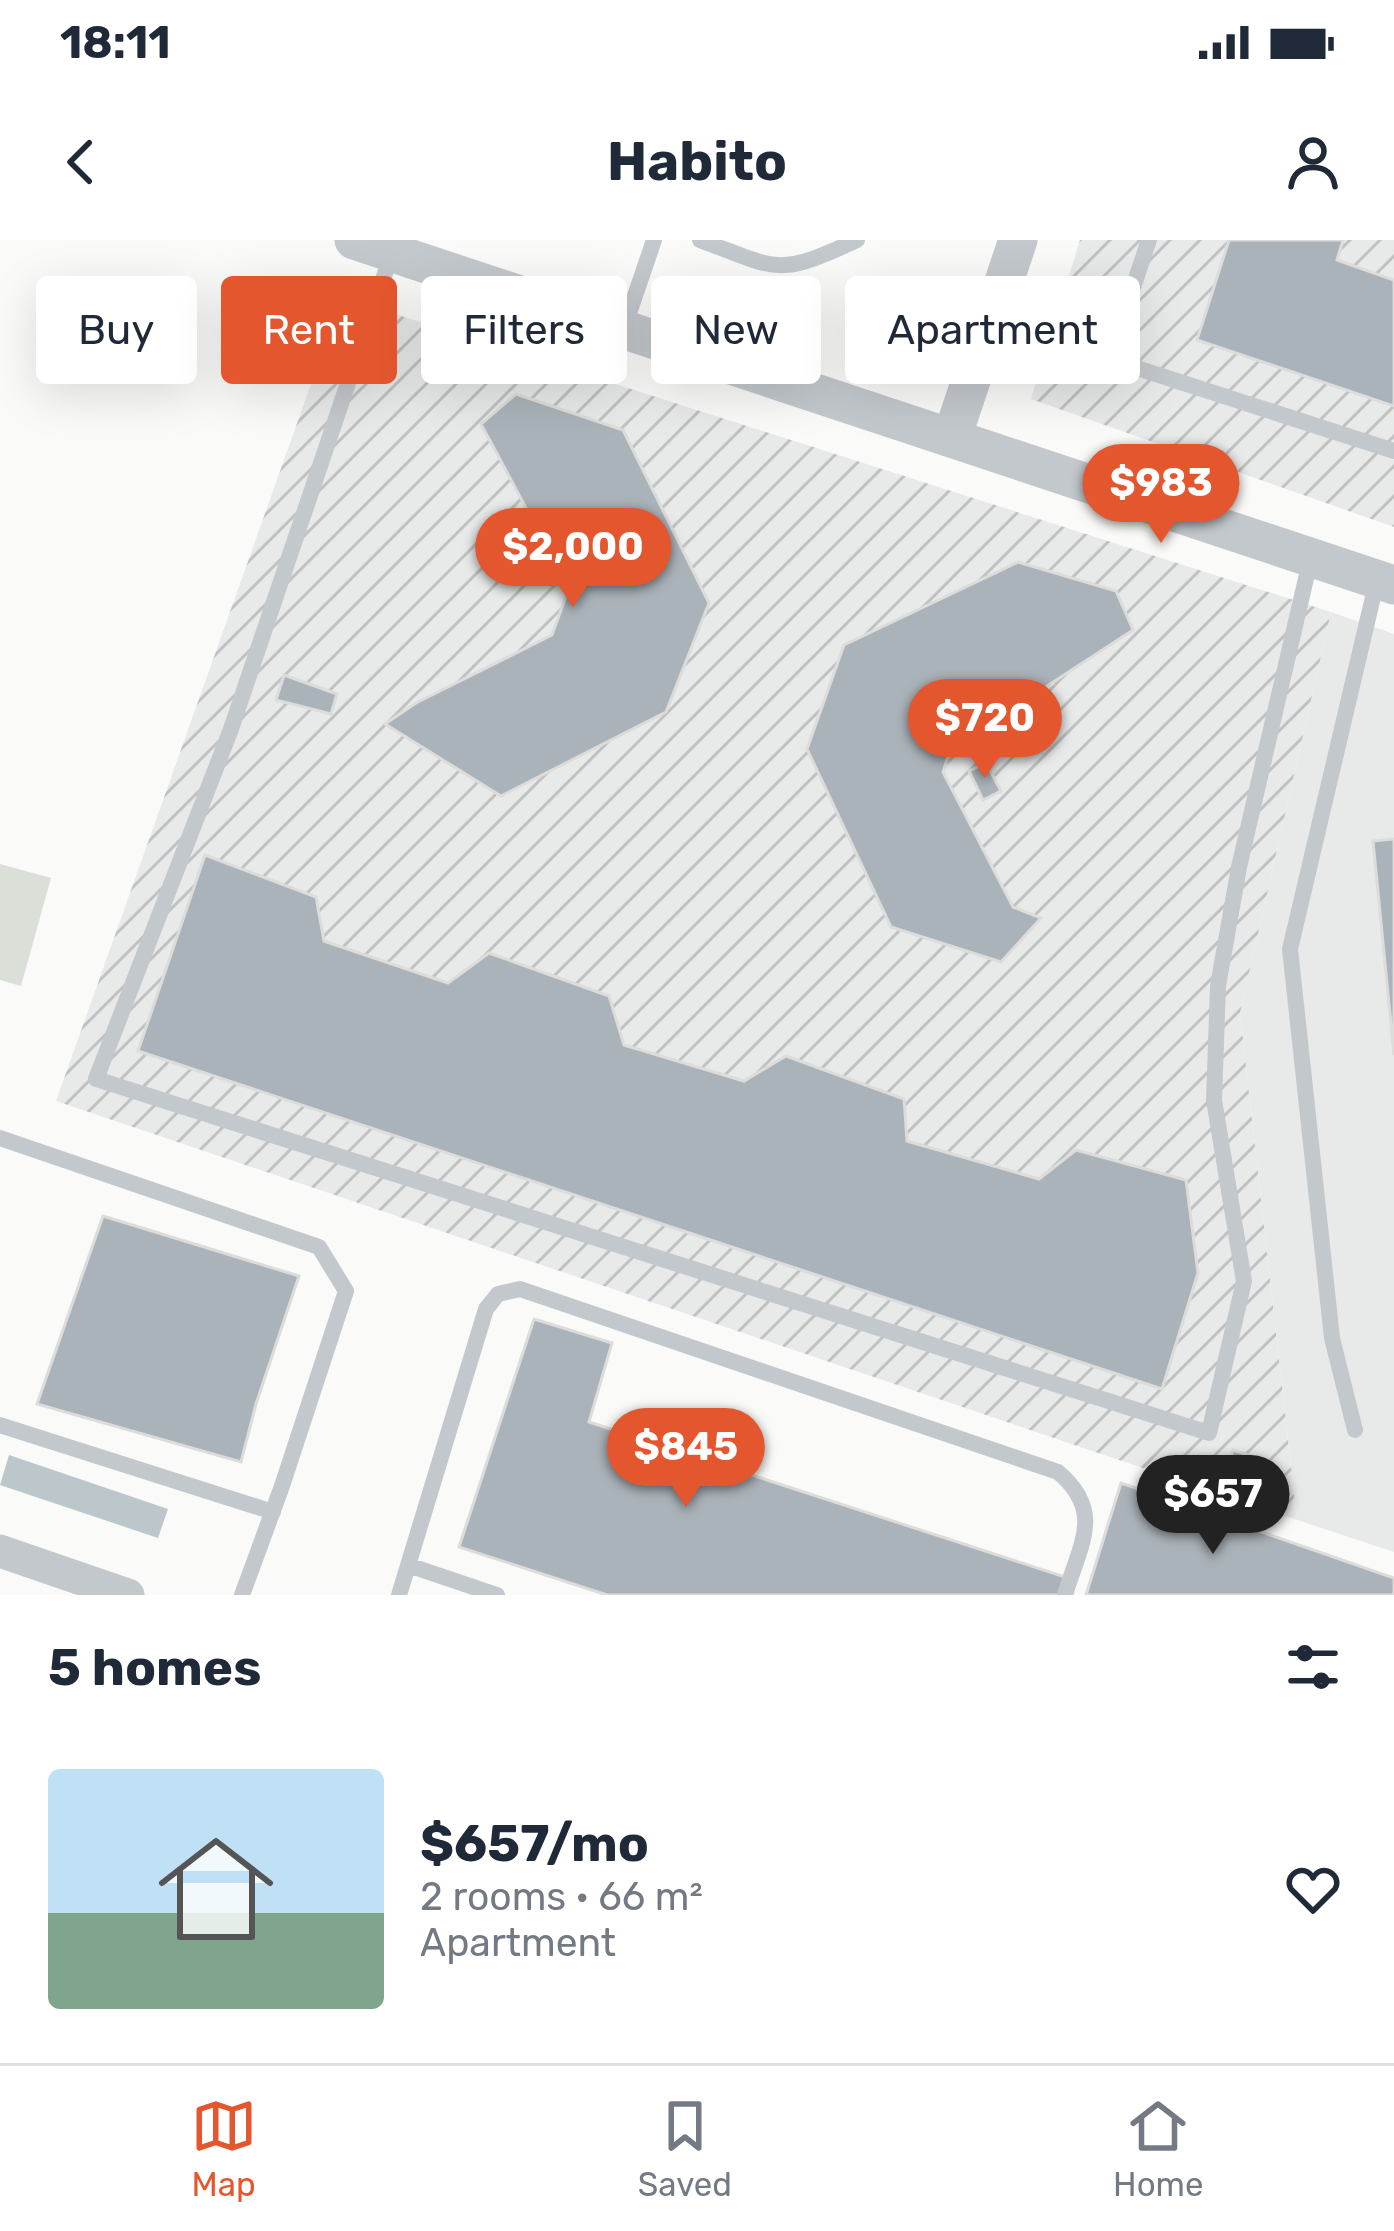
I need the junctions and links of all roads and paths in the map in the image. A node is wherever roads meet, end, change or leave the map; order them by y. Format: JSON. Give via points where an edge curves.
{"nodes":[{"id":1,"x":354,"y":240,"type":"edge"},
{"id":2,"x":654,"y":240,"type":"edge"},
{"id":3,"x":700,"y":240,"type":"edge"},
{"id":4,"x":857,"y":240,"type":"edge"},
{"id":5,"x":1018,"y":240,"type":"edge"},
{"id":6,"x":1149,"y":240,"type":"edge"},
{"id":7,"x":392,"y":253,"type":"junction"},
{"id":8,"x":462,"y":276,"type":"edge"},
{"id":9,"x":627,"y":320,"type":"edge"},
{"id":10,"x":627,"y":330,"type":"edge"},
{"id":11,"x":952,"y":436,"type":"junction"},
{"id":12,"x":1394,"y":451,"type":"edge"},
{"id":13,"x":1311,"y":557,"type":"junction"},
{"id":14,"x":1386,"y":582,"type":"edge"},
{"id":15,"x":0,"y":1138,"type":"edge"},
{"id":16,"x":0,"y":1425,"type":"edge"},
{"id":17,"x":1354,"y":1430,"type":"dead end"},
{"id":18,"x":272,"y":1513,"type":"junction"},
{"id":19,"x":0,"y":1551,"type":"edge"},
{"id":20,"x":408,"y":1565,"type":"junction"},
{"id":21,"x":128,"y":1595,"type":"edge"},
{"id":22,"x":242,"y":1595,"type":"edge"},
{"id":23,"x":398,"y":1595,"type":"edge"},
{"id":24,"x":497,"y":1595,"type":"edge"},
{"id":25,"x":1065,"y":1595,"type":"edge"}],
"edges":[{"from":1,"to":7,"type":"street"},
{"from":2,"to":9,"type":"lane"},
{"from":3,"to":4,"type":"lane","via":[[776,268],[806,264]]},
{"from":5,"to":11,"type":"street"},
{"from":6,"to":12,"type":"lane","via":[[1109,359]]},
{"from":7,"to":8,"type":"street"},
{"from":7,"to":13,"type":"lane","via":[[231,729],[97,1079],[1209,1432],[1244,1281],[1214,1100],[1218,986]]},
{"from":10,"to":11,"type":"street"},
{"from":11,"to":13,"type":"street"},
{"from":13,"to":14,"type":"street"},
{"from":14,"to":17,"type":"lane","via":[[1290,950],[1332,1339]]},
{"from":15,"to":18,"type":"lane","via":[[319,1247],[346,1292]]},
{"from":16,"to":18,"type":"lane"},
{"from":18,"to":22,"type":"lane"},
{"from":19,"to":21,"type":"street"},
{"from":20,"to":23,"type":"lane"},
{"from":20,"to":24,"type":"lane"},
{"from":20,"to":25,"type":"lane","via":[[486,1309],[498,1294],[520,1289],[1058,1472],[1089,1516]]}]}
